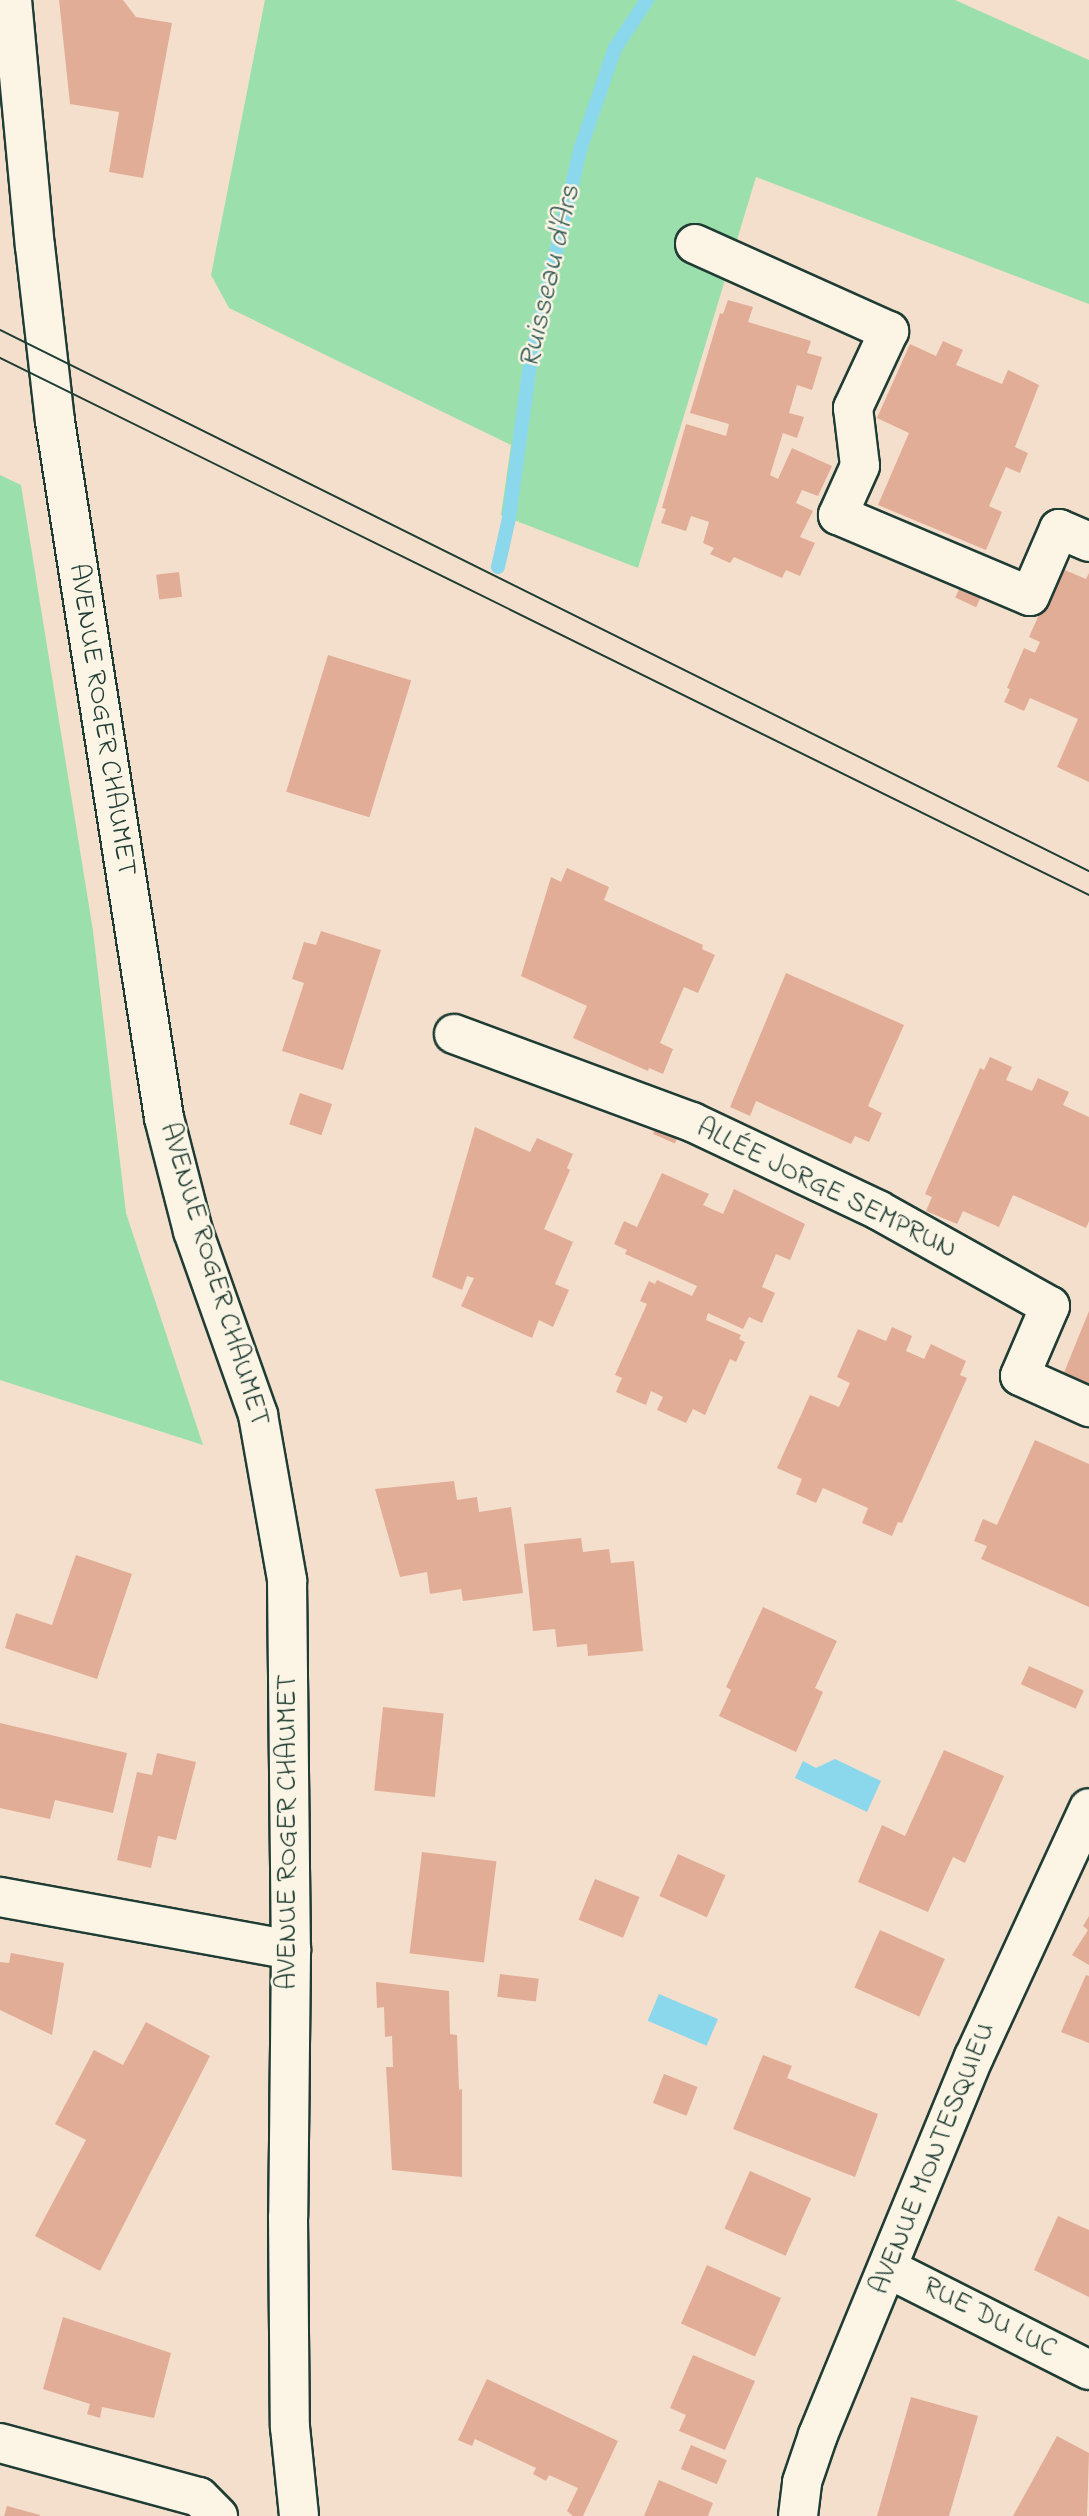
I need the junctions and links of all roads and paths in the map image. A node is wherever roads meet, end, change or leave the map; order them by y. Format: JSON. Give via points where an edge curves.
{"nodes":[{"id":1,"x":12,"y":0,"type":"edge"},
{"id":2,"x":695,"y":244,"type":"dead end"},
{"id":3,"x":1089,"y":542,"type":"edge"},
{"id":4,"x":454,"y":1034,"type":"dead end"},
{"id":5,"x":1089,"y":1407,"type":"edge"},
{"id":6,"x":1089,"y":1808,"type":"edge"},
{"id":7,"x":0,"y":1897,"type":"edge"},
{"id":8,"x":291,"y":1950,"type":"junction"},
{"id":9,"x":889,"y":2269,"type":"junction"},
{"id":10,"x":1089,"y":2370,"type":"edge"},
{"id":11,"x":0,"y":2443,"type":"edge"},
{"id":12,"x":218,"y":2516,"type":"edge"},
{"id":13,"x":299,"y":2516,"type":"edge"},
{"id":14,"x":317,"y":2516,"type":"edge"},
{"id":15,"x":322,"y":2516,"type":"edge"},
{"id":16,"x":798,"y":2516,"type":"edge"}],
"edges":[{"from":1,"to":8,"type":"street","name":"AVENUE ROGER CHAUMET","via":[[55,421],[164,1118],[193,1231],[258,1415],[287,1580]]},
{"from":2,"to":3,"type":"street","via":[[889,331],[853,408],[860,467],[838,515],[1030,596],[1059,528]]},
{"from":4,"to":5,"type":"street","name":"ALLÉE JORGE SEMPRUN","via":[[692,1122],[878,1210],[1050,1306],[1020,1376]]},
{"from":6,"to":9,"type":"street","name":"AVENUE MONTESQUIEU","via":[[974,2057]]},
{"from":7,"to":8,"type":"street"},
{"from":8,"to":13,"type":"street","name":"AVENUE ROGER CHAUMET","via":[[290,2427]]},
{"from":9,"to":10,"type":"street","name":"RUE DU LUC"},
{"from":9,"to":16,"type":"street","name":"AVENUE MONTESQUIEU","via":[[818,2435],[802,2482]]},
{"from":11,"to":12,"type":"street","via":[[199,2497]]},
{"from":14,"to":15,"type":"street"}]}
